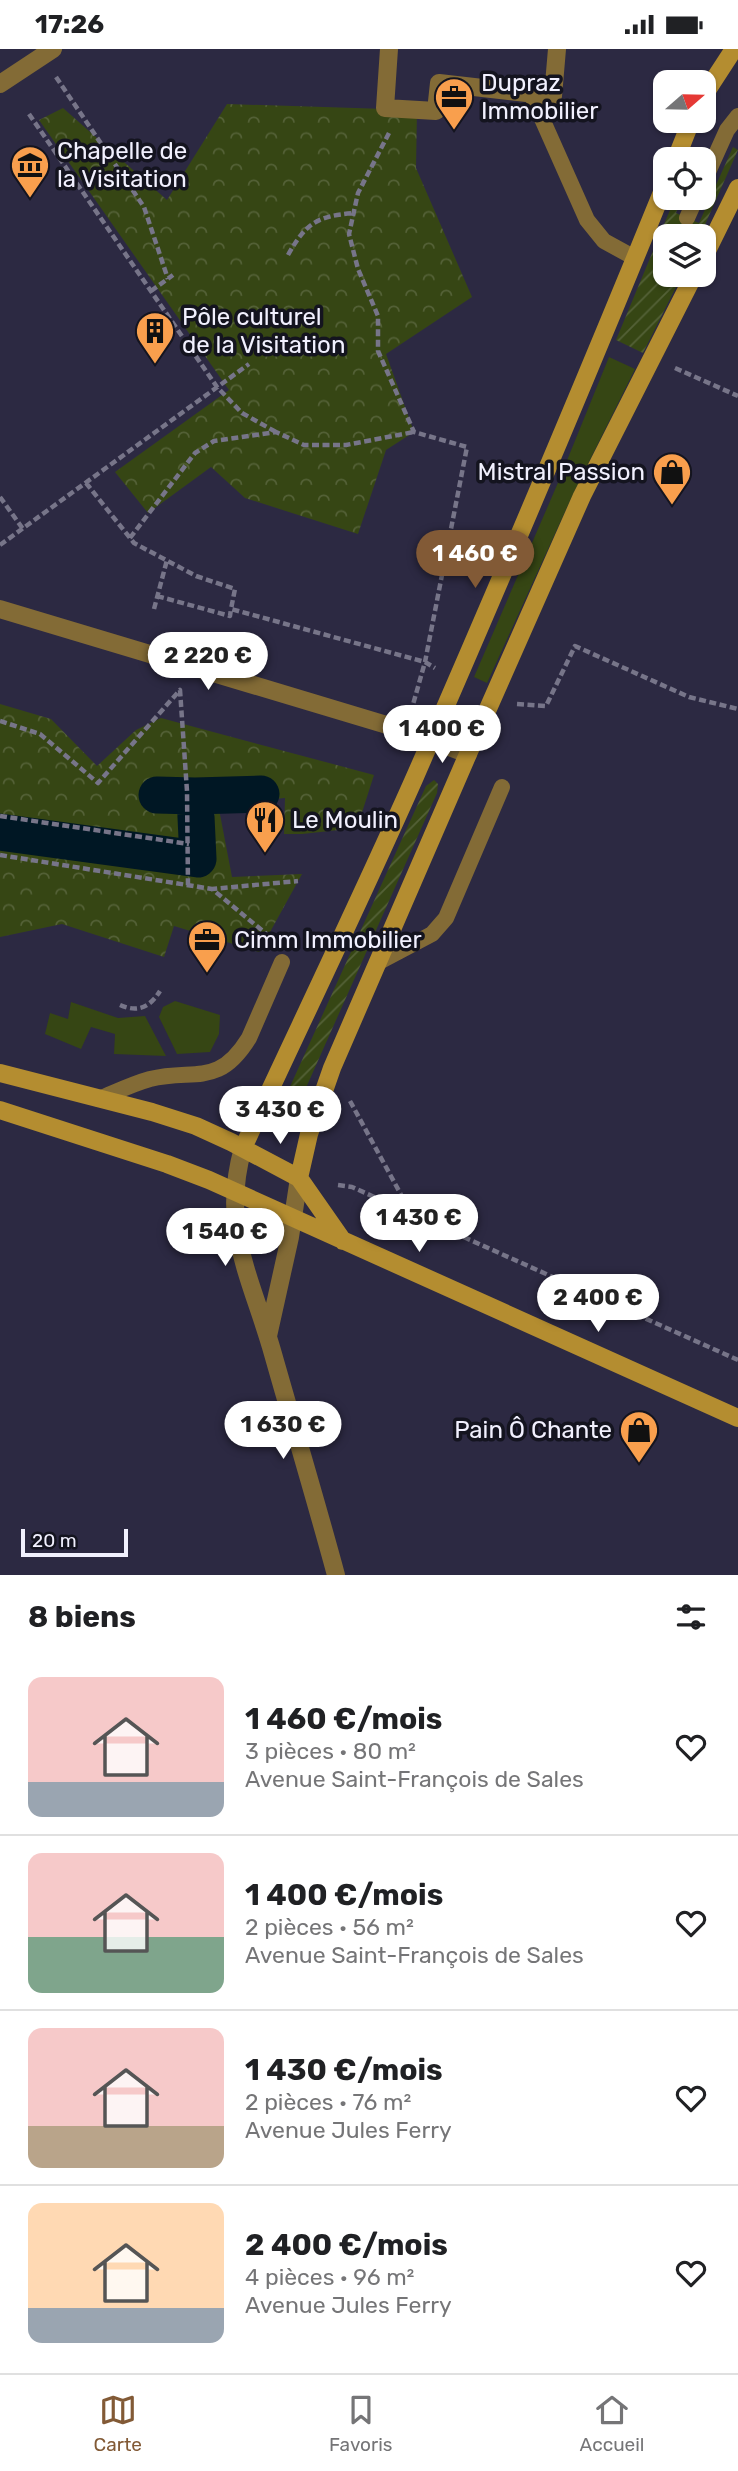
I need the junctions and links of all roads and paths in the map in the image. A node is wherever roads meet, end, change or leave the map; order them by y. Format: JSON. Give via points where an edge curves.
{"nodes":[{"id":1,"x":390,"y":49,"type":"edge"},
{"id":2,"x":557,"y":49,"type":"edge"},
{"id":3,"x":734,"y":49,"type":"edge"},
{"id":4,"x":48,"y":53,"type":"edge"},
{"id":5,"x":716,"y":77,"type":"edge"},
{"id":6,"x":0,"y":83,"type":"edge"},
{"id":7,"x":531,"y":94,"type":"junction"},
{"id":8,"x":402,"y":109,"type":"junction"},
{"id":9,"x":29,"y":114,"type":"dead end"},
{"id":10,"x":738,"y":116,"type":"edge"},
{"id":11,"x":716,"y":154,"type":"edge"},
{"id":12,"x":738,"y":188,"type":"edge"},
{"id":13,"x":655,"y":210,"type":"edge"},
{"id":14,"x":691,"y":210,"type":"edge"},
{"id":15,"x":354,"y":213,"type":"junction"},
{"id":16,"x":687,"y":218,"type":"dead end"},
{"id":17,"x":716,"y":233,"type":"edge"},
{"id":18,"x":288,"y":255,"type":"dead end"},
{"id":19,"x":635,"y":258,"type":"junction"},
{"id":20,"x":173,"y":275,"type":"dead end"},
{"id":21,"x":168,"y":279,"type":"junction"},
{"id":22,"x":688,"y":287,"type":"edge"},
{"id":23,"x":151,"y":291,"type":"junction"},
{"id":24,"x":653,"y":358,"type":"junction"},
{"id":25,"x":249,"y":364,"type":"dead end"},
{"id":26,"x":218,"y":387,"type":"junction"},
{"id":27,"x":738,"y":396,"type":"edge"},
{"id":28,"x":276,"y":432,"type":"junction"},
{"id":29,"x":414,"y":432,"type":"junction"},
{"id":30,"x":86,"y":483,"type":"junction"},
{"id":31,"x":0,"y":496,"type":"edge"},
{"id":32,"x":23,"y":529,"type":"junction"},
{"id":33,"x":130,"y":538,"type":"junction"},
{"id":34,"x":0,"y":545,"type":"edge"},
{"id":35,"x":167,"y":560,"type":"junction"},
{"id":36,"x":157,"y":596,"type":"junction"},
{"id":37,"x":0,"y":609,"type":"edge"},
{"id":38,"x":231,"y":609,"type":"junction"},
{"id":39,"x":155,"y":610,"type":"dead end"},
{"id":40,"x":425,"y":661,"type":"junction"},
{"id":41,"x":440,"y":672,"type":"dead end"},
{"id":42,"x":512,"y":703,"type":"dead end"},
{"id":43,"x":412,"y":708,"type":"dead end"},
{"id":44,"x":738,"y":709,"type":"edge"},
{"id":45,"x":0,"y":721,"type":"edge"},
{"id":46,"x":430,"y":740,"type":"junction"},
{"id":47,"x":468,"y":754,"type":"junction"},
{"id":48,"x":502,"y":787,"type":"dead end"},
{"id":49,"x":0,"y":816,"type":"edge"},
{"id":50,"x":189,"y":844,"type":"junction"},
{"id":51,"x":0,"y":855,"type":"edge"},
{"id":52,"x":298,"y":881,"type":"dead end"},
{"id":53,"x":188,"y":886,"type":"junction"},
{"id":54,"x":212,"y":889,"type":"junction"},
{"id":55,"x":270,"y":937,"type":"dead end"},
{"id":56,"x":282,"y":962,"type":"dead end"},
{"id":57,"x":379,"y":962,"type":"junction"},
{"id":58,"x":160,"y":991,"type":"dead end"},
{"id":59,"x":120,"y":1005,"type":"dead end"},
{"id":60,"x":332,"y":1069,"type":"junction"},
{"id":61,"x":0,"y":1073,"type":"edge"},
{"id":62,"x":99,"y":1099,"type":"junction"},
{"id":63,"x":0,"y":1110,"type":"edge"},
{"id":64,"x":243,"y":1148,"type":"junction"},
{"id":65,"x":299,"y":1178,"type":"junction"},
{"id":66,"x":233,"y":1191,"type":"junction"},
{"id":67,"x":411,"y":1214,"type":"junction"},
{"id":68,"x":293,"y":1219,"type":"junction"},
{"id":69,"x":343,"y":1242,"type":"junction"},
{"id":70,"x":268,"y":1336,"type":"junction"},
{"id":71,"x":738,"y":1360,"type":"edge"},
{"id":72,"x":738,"y":1417,"type":"edge"},
{"id":73,"x":337,"y":1575,"type":"edge"}],
"edges":[{"from":1,"to":8,"type":"street","via":[[384,108]]},
{"from":2,"to":7,"type":"street","via":[[554,96]]},
{"from":3,"to":5,"type":"street"},
{"from":4,"to":6,"type":"street"},
{"from":4,"to":21,"type":"path","via":[[144,207]]},
{"from":7,"to":8,"type":"street","via":[[439,83],[436,111]]},
{"from":7,"to":19,"type":"lane","via":[[587,220],[604,241]]},
{"from":8,"to":15,"type":"path","via":[[358,193]]},
{"from":9,"to":23,"type":"path"},
{"from":10,"to":11,"type":"lane"},
{"from":12,"to":17,"type":"street"},
{"from":13,"to":19,"type":"street"},
{"from":14,"to":16,"type":"lane"},
{"from":15,"to":18,"type":"path","via":[[327,215],[307,226]]},
{"from":15,"to":29,"type":"path","via":[[349,234],[378,316],[378,351]]},
{"from":19,"to":46,"type":"street"},
{"from":20,"to":21,"type":"path"},
{"from":21,"to":23,"type":"path"},
{"from":22,"to":24,"type":"street"},
{"from":23,"to":26,"type":"path"},
{"from":24,"to":27,"type":"path"},
{"from":24,"to":47,"type":"street","via":[[582,496]]},
{"from":25,"to":26,"type":"path"},
{"from":26,"to":28,"type":"path","via":[[242,413]]},
{"from":26,"to":30,"type":"path"},
{"from":28,"to":29,"type":"path","via":[[304,445],[325,446]]},
{"from":28,"to":33,"type":"path","via":[[214,441],[195,453]]},
{"from":29,"to":40,"type":"path","via":[[467,447]]},
{"from":30,"to":32,"type":"path"},
{"from":30,"to":33,"type":"path"},
{"from":31,"to":32,"type":"path"},
{"from":32,"to":34,"type":"path"},
{"from":33,"to":35,"type":"path"},
{"from":35,"to":36,"type":"path"},
{"from":35,"to":38,"type":"path","via":[[196,576],[236,589]]},
{"from":36,"to":38,"type":"path","via":[[230,616]]},
{"from":36,"to":39,"type":"path"},
{"from":37,"to":46,"type":"street"},
{"from":38,"to":40,"type":"path"},
{"from":40,"to":41,"type":"path"},
{"from":40,"to":43,"type":"path"},
{"from":42,"to":44,"type":"path","via":[[546,706],[575,646],[689,697]]},
{"from":45,"to":50,"type":"path","via":[[40,734],[98,783],[180,690]]},
{"from":46,"to":47,"type":"street"},
{"from":46,"to":64,"type":"street"},
{"from":47,"to":57,"type":"street"},
{"from":48,"to":57,"type":"lane","via":[[446,918],[432,934]]},
{"from":49,"to":50,"type":"path"},
{"from":50,"to":53,"type":"path"},
{"from":51,"to":53,"type":"path"},
{"from":52,"to":54,"type":"path"},
{"from":53,"to":54,"type":"path"},
{"from":54,"to":55,"type":"path"},
{"from":56,"to":62,"type":"lane","via":[[249,1038],[225,1065],[203,1074],[151,1079]]},
{"from":57,"to":60,"type":"street"},
{"from":58,"to":59,"type":"path","via":[[151,1003],[138,1009]]},
{"from":60,"to":65,"type":"street"},
{"from":60,"to":67,"type":"path"},
{"from":61,"to":62,"type":"street"},
{"from":62,"to":64,"type":"street","via":[[196,1126]]},
{"from":63,"to":66,"type":"street","via":[[167,1164]]},
{"from":64,"to":65,"type":"street"},
{"from":64,"to":66,"type":"street"},
{"from":65,"to":67,"type":"path","via":[[352,1187]]},
{"from":65,"to":68,"type":"street"},
{"from":65,"to":69,"type":"street"},
{"from":66,"to":68,"type":"street"},
{"from":66,"to":70,"type":"street","via":[[241,1254]]},
{"from":67,"to":71,"type":"path"},
{"from":68,"to":69,"type":"street"},
{"from":68,"to":70,"type":"street"},
{"from":69,"to":72,"type":"street"},
{"from":70,"to":73,"type":"street"}]}
